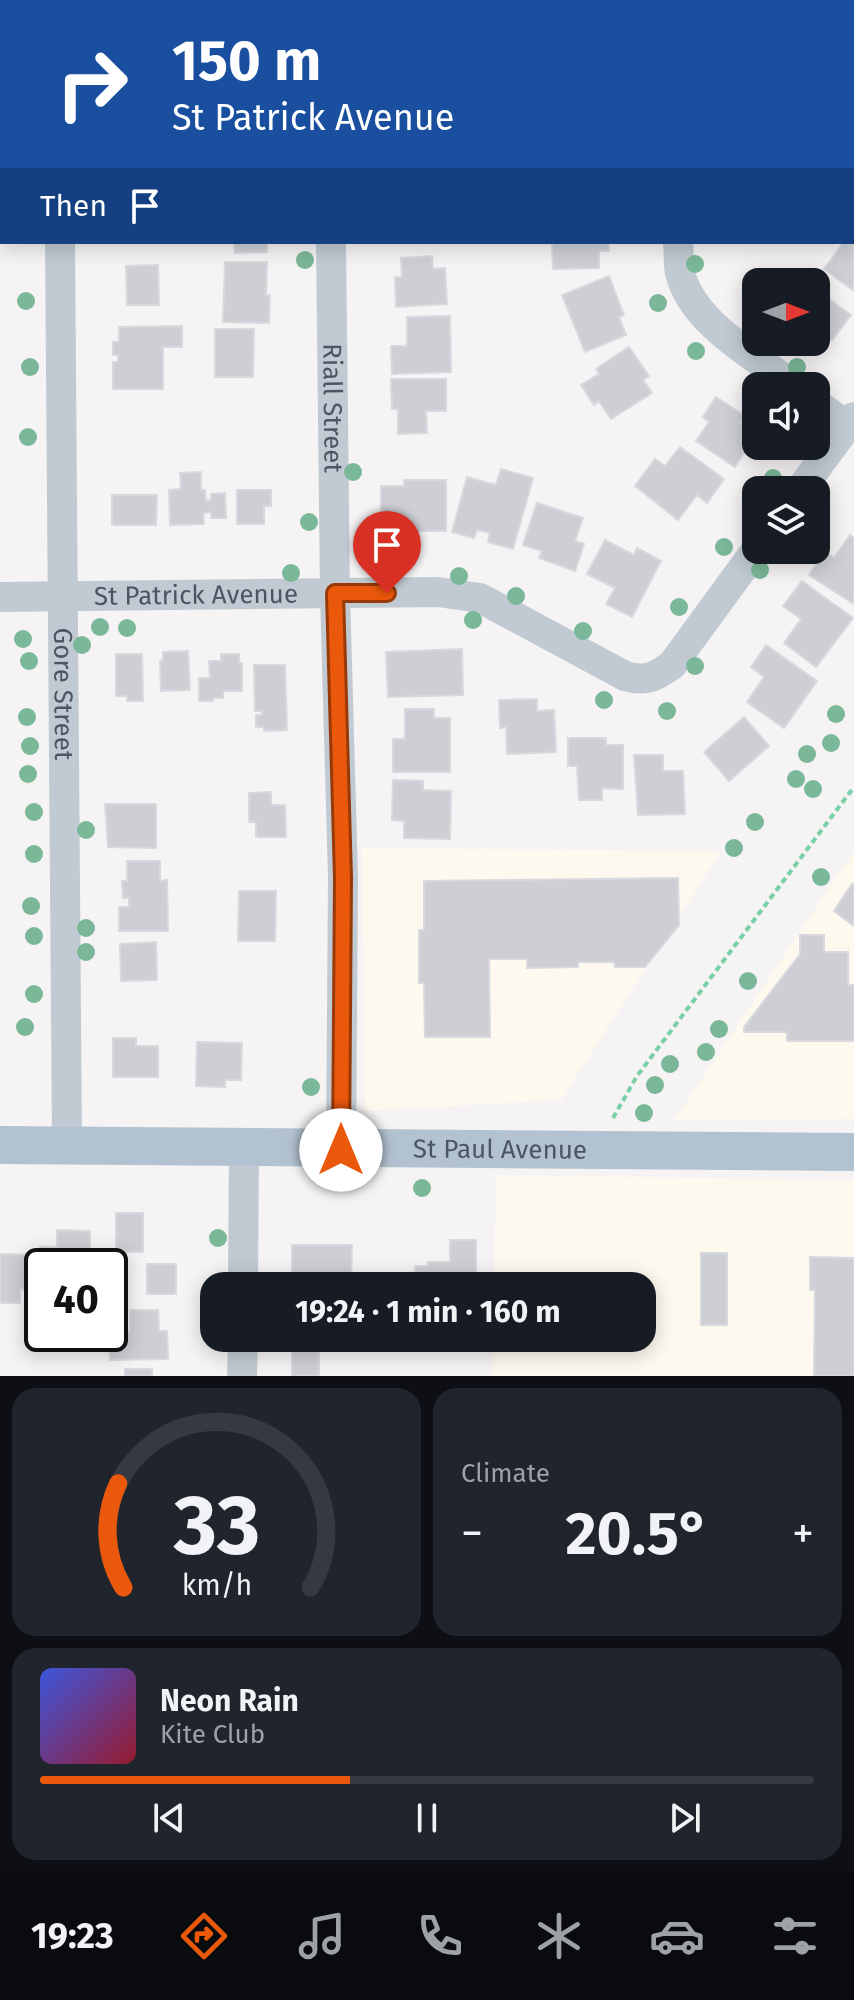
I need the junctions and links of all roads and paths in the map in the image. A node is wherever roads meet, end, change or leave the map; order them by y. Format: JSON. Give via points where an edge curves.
{"nodes":[{"id":1,"x":60,"y":244,"type":"edge"},
{"id":2,"x":331,"y":244,"type":"edge"},
{"id":3,"x":678,"y":244,"type":"edge"},
{"id":4,"x":776,"y":372,"type":"edge"},
{"id":5,"x":830,"y":410,"type":"edge"},
{"id":6,"x":851,"y":421,"type":"edge"},
{"id":7,"x":810,"y":476,"type":"edge"},
{"id":8,"x":746,"y":564,"type":"edge"},
{"id":9,"x":335,"y":593,"type":"junction"},
{"id":10,"x":0,"y":597,"type":"edge"},
{"id":11,"x":64,"y":597,"type":"junction"},
{"id":12,"x":854,"y":787,"type":"edge"},
{"id":13,"x":0,"y":1145,"type":"edge"},
{"id":14,"x":67,"y":1145,"type":"junction"},
{"id":15,"x":244,"y":1148,"type":"junction"},
{"id":16,"x":341,"y":1150,"type":"junction"},
{"id":17,"x":604,"y":1150,"type":"junction"},
{"id":18,"x":854,"y":1152,"type":"edge"},
{"id":19,"x":243,"y":1272,"type":"edge"},
{"id":20,"x":243,"y":1352,"type":"edge"},
{"id":21,"x":242,"y":1376,"type":"edge"}],
"edges":[{"from":1,"to":11,"type":"street","name":"Gore Street"},
{"from":2,"to":9,"type":"street","name":"Riall Street"},
{"from":3,"to":4,"type":"street","via":[[679,271],[688,295],[707,320]]},
{"from":5,"to":6,"type":"street"},
{"from":6,"to":7,"type":"street"},
{"from":8,"to":9,"type":"street","name":"St Patrick Avenue","via":[[672,665],[642,681],[480,598],[438,592]]},
{"from":9,"to":11,"type":"street","name":"St Patrick Avenue"},
{"from":9,"to":16,"type":"street","name":"Riall Street","via":[[343,878]]},
{"from":10,"to":11,"type":"street","name":"St Patrick Avenue"},
{"from":11,"to":14,"type":"street","name":"Gore Street"},
{"from":12,"to":17,"type":"path","via":[[637,1076],[615,1113]]},
{"from":13,"to":14,"type":"main road","name":"St Paul Avenue"},
{"from":14,"to":15,"type":"main road","name":"St Paul Avenue"},
{"from":15,"to":16,"type":"main road","name":"St Paul Avenue"},
{"from":15,"to":19,"type":"street"},
{"from":16,"to":17,"type":"main road","name":"St Paul Avenue"},
{"from":17,"to":18,"type":"main road","name":"St Paul Avenue"},
{"from":20,"to":21,"type":"street"}]}
